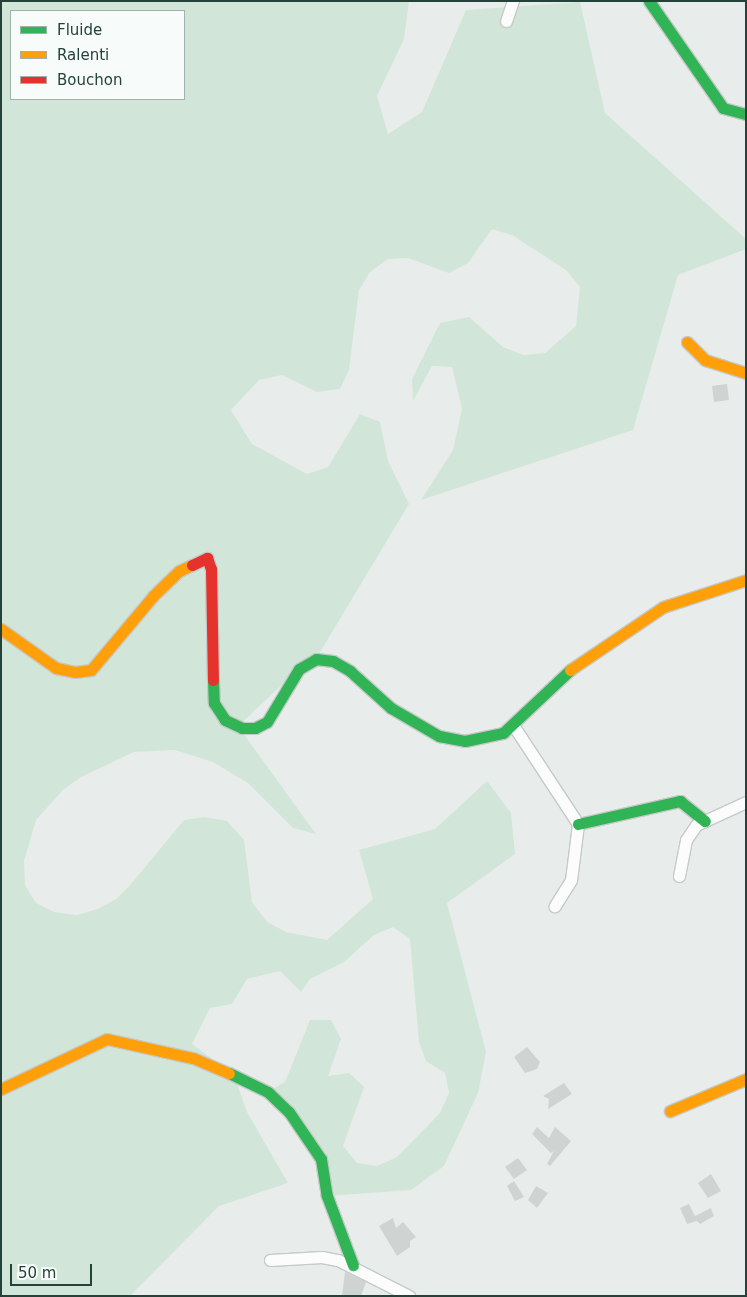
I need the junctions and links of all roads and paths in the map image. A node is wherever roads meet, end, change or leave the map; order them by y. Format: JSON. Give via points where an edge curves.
{"nodes":[{"id":1,"x":512,"y":1,"type":"edge"},
{"id":2,"x":649,"y":1,"type":"edge"},
{"id":3,"x":506,"y":21,"type":"dead end"},
{"id":4,"x":746,"y":114,"type":"edge"},
{"id":5,"x":687,"y":342,"type":"dead end"},
{"id":6,"x":746,"y":373,"type":"edge"},
{"id":7,"x":746,"y":580,"type":"edge"},
{"id":8,"x":1,"y":629,"type":"edge"},
{"id":9,"x":513,"y":725,"type":"junction"},
{"id":10,"x":746,"y":802,"type":"edge"},
{"id":11,"x":705,"y":821,"type":"junction"},
{"id":12,"x":578,"y":824,"type":"junction"},
{"id":13,"x":679,"y":876,"type":"dead end"},
{"id":14,"x":555,"y":906,"type":"dead end"},
{"id":15,"x":746,"y":1079,"type":"edge"},
{"id":16,"x":1,"y":1089,"type":"edge"},
{"id":17,"x":670,"y":1111,"type":"dead end"},
{"id":18,"x":270,"y":1260,"type":"dead end"},
{"id":19,"x":353,"y":1265,"type":"junction"},
{"id":20,"x":409,"y":1296,"type":"edge"}],
"edges":[{"from":1,"to":3,"type":"street"},
{"from":2,"to":4,"type":"street","via":[[723,108]]},
{"from":5,"to":6,"type":"street","via":[[705,360]]},
{"from":7,"to":9,"type":"street","via":[[663,607],[631,626],[577,663]]},
{"from":8,"to":9,"type":"street","via":[[56,668],[75,672],[91,670],[153,596],[179,571],[194,567],[206,558],[211,570],[214,703],[225,720],[242,728],[255,728],[267,722],[299,669],[316,659],[333,661],[350,670],[391,708],[439,736],[465,741],[481,739]]},
{"from":9,"to":12,"type":"street"},
{"from":10,"to":11,"type":"street"},
{"from":11,"to":12,"type":"street","via":[[680,801]]},
{"from":11,"to":13,"type":"street","via":[[688,833]]},
{"from":12,"to":14,"type":"street","via":[[571,880]]},
{"from":15,"to":17,"type":"street"},
{"from":16,"to":19,"type":"street","via":[[107,1039],[193,1058],[268,1092],[289,1112],[320,1159],[327,1196]]},
{"from":18,"to":19,"type":"street","via":[[322,1256]]},
{"from":19,"to":20,"type":"street"}]}
